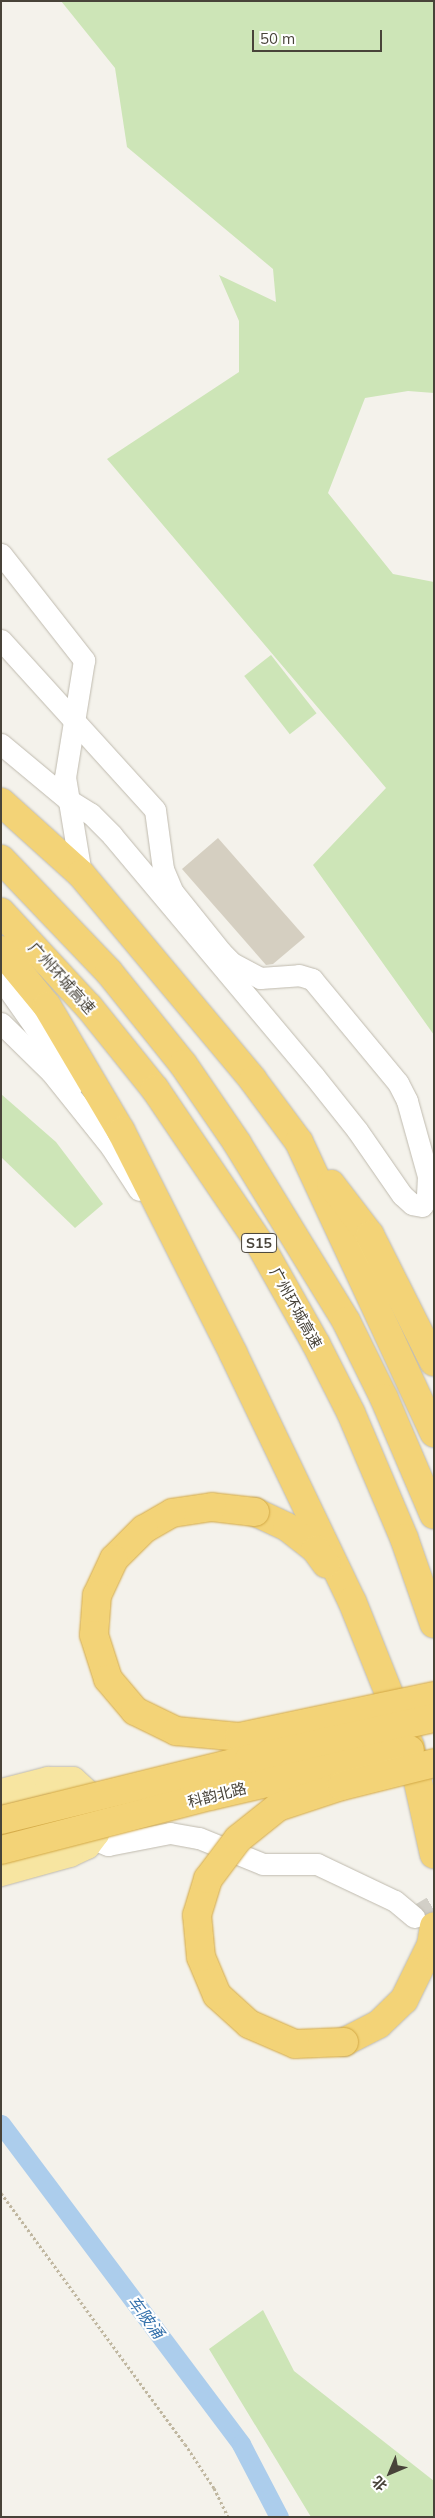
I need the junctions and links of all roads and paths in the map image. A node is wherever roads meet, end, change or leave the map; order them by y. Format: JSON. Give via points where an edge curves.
{"nodes":[{"id":1,"x":1,"y":554,"type":"edge"},
{"id":2,"x":1,"y":640,"type":"edge"},
{"id":3,"x":75,"y":724,"type":"junction"},
{"id":4,"x":1,"y":744,"type":"edge"},
{"id":5,"x":67,"y":799,"type":"junction"},
{"id":6,"x":1,"y":802,"type":"edge"},
{"id":7,"x":1,"y":859,"type":"edge"},
{"id":8,"x":81,"y":874,"type":"junction"},
{"id":9,"x":1,"y":912,"type":"edge"},
{"id":10,"x":1,"y":950,"type":"edge"},
{"id":11,"x":1,"y":979,"type":"edge"},
{"id":12,"x":1,"y":1023,"type":"edge"},
{"id":13,"x":299,"y":1142,"type":"junction"},
{"id":14,"x":111,"y":1147,"type":"junction"},
{"id":15,"x":204,"y":1292,"type":"junction"},
{"id":16,"x":434,"y":1362,"type":"edge"},
{"id":17,"x":434,"y":1433,"type":"edge"},
{"id":18,"x":434,"y":1515,"type":"edge"},
{"id":19,"x":352,"y":1601,"type":"junction"},
{"id":20,"x":434,"y":1624,"type":"edge"},
{"id":21,"x":434,"y":1696,"type":"edge"},
{"id":22,"x":434,"y":1718,"type":"edge"},
{"id":23,"x":434,"y":1744,"type":"edge"},
{"id":24,"x":434,"y":1763,"type":"edge"},
{"id":25,"x":1,"y":1792,"type":"edge"},
{"id":26,"x":1,"y":1820,"type":"edge"},
{"id":27,"x":92,"y":1839,"type":"junction"},
{"id":28,"x":434,"y":1854,"type":"edge"},
{"id":29,"x":7,"y":1864,"type":"edge"},
{"id":30,"x":424,"y":1922,"type":"edge"},
{"id":31,"x":1,"y":2193,"type":"edge"},
{"id":32,"x":228,"y":2517,"type":"edge"}],
"edges":[{"from":1,"to":3,"type":"street","via":[[84,660]]},
{"from":2,"to":3,"type":"street"},
{"from":3,"to":5,"type":"street","via":[[65,777]]},
{"from":3,"to":5,"type":"street","via":[[155,810],[163,869],[173,892],[221,952],[232,963],[260,978],[299,975],[312,979],[398,1083],[407,1101],[428,1176],[427,1198],[422,1206],[412,1204],[402,1195],[314,1076],[112,835],[92,814]]},
{"from":4,"to":5,"type":"street"},
{"from":5,"to":8,"type":"street"},
{"from":6,"to":8,"type":"highway"},
{"from":7,"to":18,"type":"highway","number":"S15","via":[[109,972],[183,1064],[237,1143],[346,1321],[384,1398]]},
{"from":8,"to":13,"type":"highway","via":[[253,1080]]},
{"from":9,"to":20,"type":"highway","name":"广州环城高速","number":"S15","via":[[89,1007],[155,1089],[258,1242],[316,1344],[350,1413],[404,1538]]},
{"from":10,"to":15,"type":"highway","via":[[48,1006],[72,1046],[121,1131]]},
{"from":11,"to":14,"type":"street","via":[[68,1073]]},
{"from":12,"to":14,"type":"street","via":[[51,1072]]},
{"from":13,"to":16,"type":"highway","via":[[370,1235]]},
{"from":13,"to":17,"type":"highway"},
{"from":14,"to":15,"type":"street"},
{"from":15,"to":19,"type":"highway"},
{"from":19,"to":21,"type":"highway","bridge":true,"via":[[316,1550],[287,1527],[255,1512],[212,1507],[172,1514],[144,1529],[114,1559],[97,1595],[94,1635],[108,1679],[135,1711],[176,1732],[239,1737]]},
{"from":19,"to":28,"type":"highway","via":[[410,1746]]},
{"from":22,"to":26,"type":"highway","name":"科韵北路","bridge":true,"via":[[248,1759]]},
{"from":23,"to":29,"type":"highway","name":"科韵北路","bridge":true,"via":[[210,1796]]},
{"from":24,"to":30,"type":"highway","bridge":true,"via":[[342,1786],[278,1807],[238,1839],[208,1879],[197,1915],[201,1957],[216,1995],[249,2024],[295,2044],[344,2042],[379,2024],[404,2000],[431,1945]]},
{"from":25,"to":27,"type":"main road","via":[[48,1780],[74,1780],[84,1787],[95,1807],[98,1823]]},
{"from":27,"to":29,"type":"main road","via":[[70,1854]]},
{"from":27,"to":30,"type":"street","via":[[108,1845],[170,1833],[199,1838],[263,1864],[317,1864],[395,1901]]},
{"from":31,"to":32,"type":"path","via":[[185,2444]]}]}
